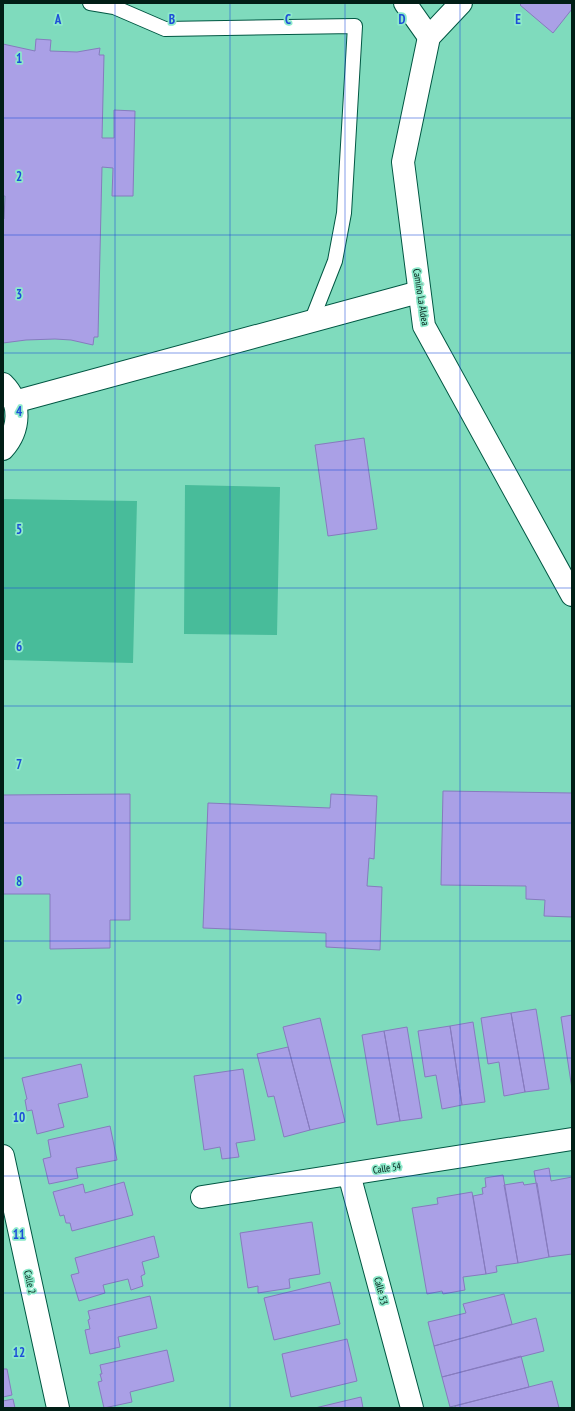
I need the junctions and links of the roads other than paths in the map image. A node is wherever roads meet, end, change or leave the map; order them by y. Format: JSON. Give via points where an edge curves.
{"nodes":[{"id":1,"x":90,"y":3,"type":"edge"},
{"id":2,"x":405,"y":3,"type":"edge"},
{"id":3,"x":461,"y":3,"type":"edge"},
{"id":4,"x":428,"y":37,"type":"junction"},
{"id":5,"x":419,"y":292,"type":"junction"},
{"id":6,"x":311,"y":322,"type":"junction"},
{"id":7,"x":8,"y":393,"type":"edge"},
{"id":8,"x":3,"y":449,"type":"edge"},
{"id":9,"x":572,"y":595,"type":"edge"},
{"id":10,"x":572,"y":1139,"type":"edge"},
{"id":11,"x":3,"y":1156,"type":"edge"},
{"id":12,"x":349,"y":1174,"type":"junction"},
{"id":13,"x":202,"y":1197,"type":"dead end"},
{"id":14,"x":58,"y":1408,"type":"edge"},
{"id":15,"x":412,"y":1408,"type":"edge"}],
"edges":[{"from":1,"to":6,"type":"lane","via":[[114,7],[165,28],[355,26],[344,213],[335,260]]},
{"from":2,"to":4,"type":"street"},
{"from":3,"to":4,"type":"street"},
{"from":4,"to":5,"type":"street","name":"Camino La Aldea","via":[[403,162]]},
{"from":5,"to":6,"type":"street"},
{"from":5,"to":9,"type":"street","name":"Camino La Aldea","via":[[424,326]]},
{"from":6,"to":7,"type":"street"},
{"from":7,"to":8,"type":"street","via":[[16,407],[17,420],[9,443]]},
{"from":10,"to":12,"type":"street","name":"Calle 54"},
{"from":11,"to":14,"type":"street","name":"Calle 2"},
{"from":12,"to":13,"type":"street","name":"Calle 54"},
{"from":12,"to":15,"type":"street","name":"Calle 53"}]}
